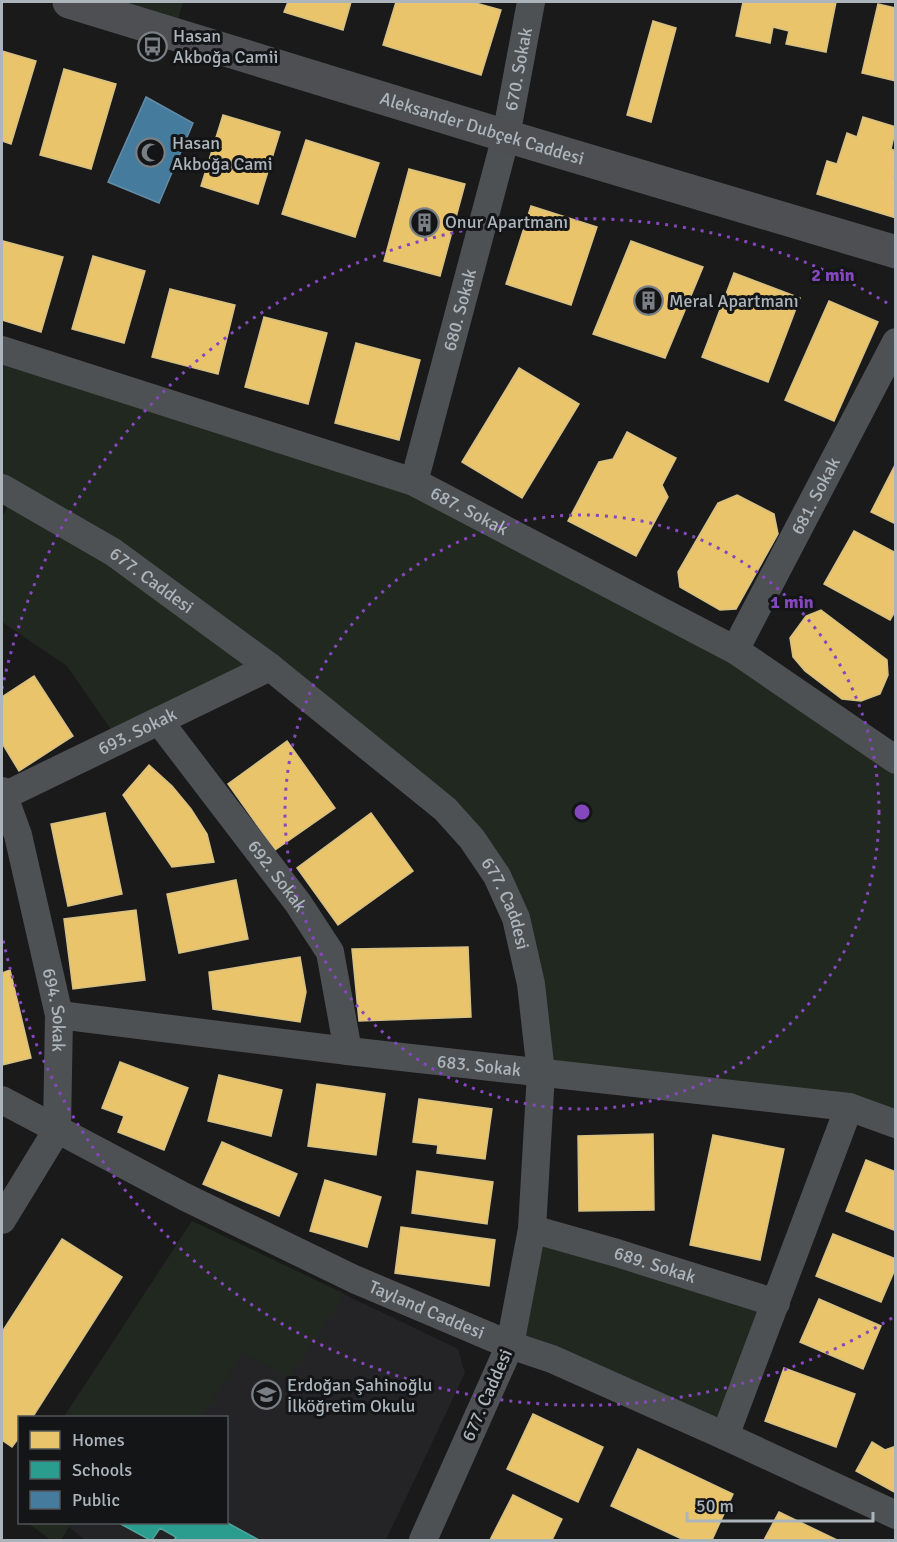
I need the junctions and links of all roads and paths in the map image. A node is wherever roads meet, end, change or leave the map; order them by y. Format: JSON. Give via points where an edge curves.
{"nodes":[{"id":1,"x":69,"y":2,"type":"edge"},
{"id":2,"x":531,"y":2,"type":"edge"},
{"id":3,"x":506,"y":136,"type":"junction"},
{"id":4,"x":896,"y":252,"type":"edge"},
{"id":5,"x":896,"y":342,"type":"edge"},
{"id":6,"x":2,"y":351,"type":"edge"},
{"id":7,"x":414,"y":482,"type":"junction"},
{"id":8,"x":2,"y":488,"type":"edge"},
{"id":9,"x":735,"y":650,"type":"junction"},
{"id":10,"x":270,"y":667,"type":"junction"},
{"id":11,"x":159,"y":721,"type":"junction"},
{"id":12,"x":896,"y":760,"type":"edge"},
{"id":13,"x":3,"y":794,"type":"edge"},
{"id":14,"x":59,"y":1015,"type":"junction"},
{"id":15,"x":348,"y":1052,"type":"junction"},
{"id":16,"x":541,"y":1073,"type":"junction"},
{"id":17,"x":2,"y":1100,"type":"edge"},
{"id":18,"x":849,"y":1107,"type":"junction"},
{"id":19,"x":896,"y":1124,"type":"edge"},
{"id":20,"x":57,"y":1130,"type":"junction"},
{"id":21,"x":2,"y":1220,"type":"edge"},
{"id":22,"x":532,"y":1229,"type":"junction"},
{"id":23,"x":776,"y":1303,"type":"junction"},
{"id":24,"x":510,"y":1345,"type":"junction"},
{"id":25,"x":725,"y":1436,"type":"junction"},
{"id":26,"x":896,"y":1515,"type":"edge"},
{"id":27,"x":429,"y":1538,"type":"edge"}],
"edges":[{"from":1,"to":3,"type":"main road","name":"Aleksander Dubçek Caddesi"},
{"from":2,"to":3,"type":"street","name":"670. Sokak"},
{"from":3,"to":4,"type":"main road","name":"Aleksander Dubçek Caddesi"},
{"from":3,"to":7,"type":"street","name":"680. Sokak"},
{"from":5,"to":9,"type":"street","name":"681. Sokak"},
{"from":6,"to":7,"type":"street","name":"687. Sokak"},
{"from":7,"to":9,"type":"street","name":"687. Sokak"},
{"from":8,"to":10,"type":"street","name":"677. Caddesi","via":[[113,552]]},
{"from":9,"to":12,"type":"street","name":"687. Sokak"},
{"from":10,"to":11,"type":"street","name":"693. Sokak"},
{"from":10,"to":16,"type":"street","name":"677. Caddesi","via":[[445,808],[497,876],[516,918],[531,984]]},
{"from":11,"to":13,"type":"street","name":"693. Sokak"},
{"from":11,"to":15,"type":"street","name":"692. Sokak","via":[[298,903],[330,952]]},
{"from":13,"to":14,"type":"street","name":"694. Sokak","via":[[18,835]]},
{"from":14,"to":15,"type":"street","name":"683. Sokak"},
{"from":14,"to":20,"type":"street","name":"694. Sokak"},
{"from":15,"to":16,"type":"street","name":"683. Sokak"},
{"from":16,"to":18,"type":"street","name":"683. Sokak"},
{"from":16,"to":22,"type":"street","name":"677. Caddesi"},
{"from":17,"to":20,"type":"street","name":"Tayland Caddesi"},
{"from":18,"to":19,"type":"street","name":"683. Sokak"},
{"from":18,"to":23,"type":"street"},
{"from":20,"to":21,"type":"street"},
{"from":20,"to":24,"type":"street","name":"Tayland Caddesi","via":[[354,1279]]},
{"from":22,"to":23,"type":"street","name":"689. Sokak"},
{"from":22,"to":24,"type":"street","name":"677. Caddesi"},
{"from":23,"to":25,"type":"street"},
{"from":24,"to":25,"type":"street","name":"Tayland Caddesi","via":[[552,1359]]},
{"from":24,"to":27,"type":"street","name":"677. Caddesi"},
{"from":25,"to":26,"type":"street","name":"Tayland Caddesi"}]}
